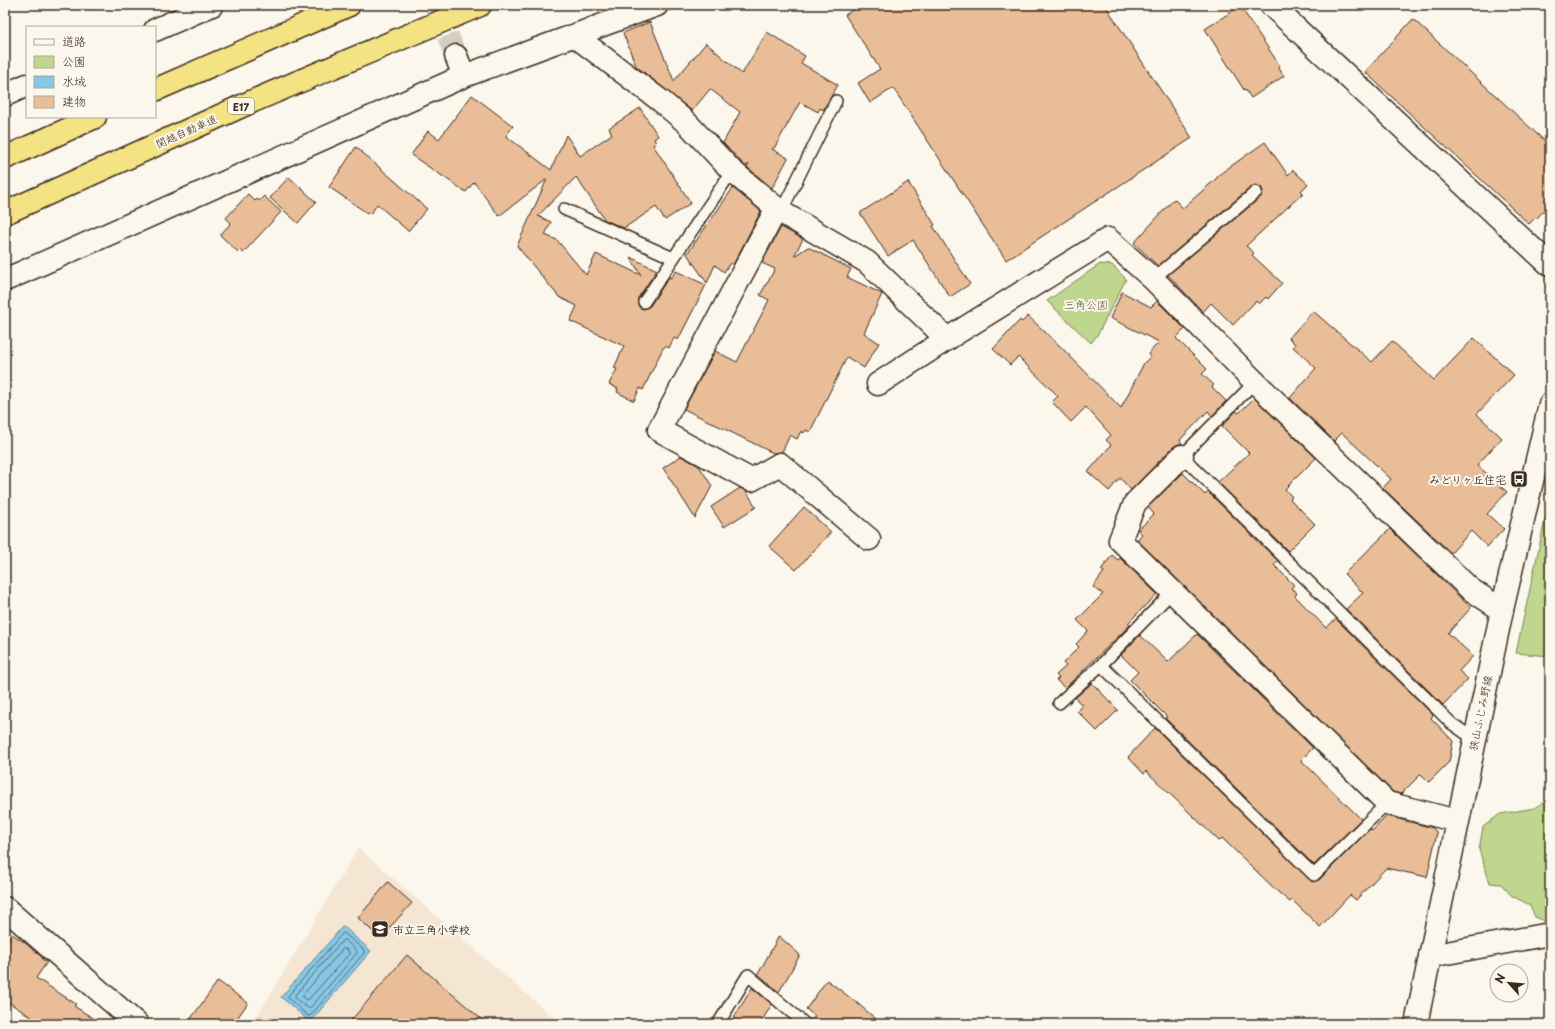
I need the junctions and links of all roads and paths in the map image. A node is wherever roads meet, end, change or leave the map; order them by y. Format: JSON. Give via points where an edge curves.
{"nodes":[{"id":1,"x":212,"y":5,"type":"edge"},
{"id":2,"x":349,"y":5,"type":"edge"},
{"id":3,"x":480,"y":5,"type":"edge"},
{"id":4,"x":657,"y":5,"type":"edge"},
{"id":5,"x":1271,"y":5,"type":"edge"},
{"id":6,"x":156,"y":30,"type":"edge"},
{"id":7,"x":575,"y":36,"type":"junction"},
{"id":8,"x":456,"y":56,"type":"tunnel mouth"},
{"id":9,"x":464,"y":76,"type":"junction"},
{"id":10,"x":26,"y":85,"type":"edge"},
{"id":11,"x":156,"y":90,"type":"edge"},
{"id":12,"x":5,"y":95,"type":"edge"},
{"id":13,"x":836,"y":101,"type":"dead end"},
{"id":14,"x":93,"y":118,"type":"edge"},
{"id":15,"x":5,"y":158,"type":"edge"},
{"id":16,"x":732,"y":171,"type":"junction"},
{"id":17,"x":1256,"y":192,"type":"dead end"},
{"id":18,"x":564,"y":209,"type":"dead end"},
{"id":19,"x":779,"y":210,"type":"junction"},
{"id":20,"x":5,"y":213,"type":"edge"},
{"id":21,"x":673,"y":258,"type":"junction"},
{"id":22,"x":1550,"y":265,"type":"edge"},
{"id":23,"x":5,"y":279,"type":"edge"},
{"id":24,"x":1153,"y":279,"type":"junction"},
{"id":25,"x":644,"y":302,"type":"dead end"},
{"id":26,"x":946,"y":339,"type":"junction"},
{"id":27,"x":1255,"y":382,"type":"junction"},
{"id":28,"x":878,"y":384,"type":"dead end"},
{"id":29,"x":1550,"y":404,"type":"edge"},
{"id":30,"x":1547,"y":425,"type":"edge"},
{"id":31,"x":1182,"y":456,"type":"junction"},
{"id":32,"x":869,"y":539,"type":"dead end"},
{"id":33,"x":1172,"y":592,"type":"junction"},
{"id":34,"x":1502,"y":610,"type":"junction"},
{"id":35,"x":1101,"y":665,"type":"junction"},
{"id":36,"x":1059,"y":702,"type":"dead end"},
{"id":37,"x":1474,"y":739,"type":"junction"},
{"id":38,"x":1387,"y":803,"type":"junction"},
{"id":39,"x":1457,"y":821,"type":"junction"},
{"id":40,"x":5,"y":908,"type":"edge"},
{"id":41,"x":1550,"y":934,"type":"edge"},
{"id":42,"x":1430,"y":956,"type":"junction"},
{"id":43,"x":137,"y":1024,"type":"edge"},
{"id":44,"x":718,"y":1024,"type":"edge"},
{"id":45,"x":805,"y":1024,"type":"edge"},
{"id":46,"x":1416,"y":1024,"type":"edge"}],
"edges":[{"from":1,"to":6,"type":"street"},
{"from":2,"to":11,"type":"highway"},
{"from":3,"to":20,"type":"highway","name":"関越自動車道","number":"E17","via":[[253,101]]},
{"from":4,"to":7,"type":"street"},
{"from":5,"to":22,"type":"street"},
{"from":7,"to":9,"type":"street"},
{"from":7,"to":16,"type":"street","via":[[662,101],[687,123]]},
{"from":8,"to":9,"type":"street"},
{"from":9,"to":23,"type":"street"},
{"from":10,"to":12,"type":"street"},
{"from":13,"to":19,"type":"lane"},
{"from":14,"to":15,"type":"highway"},
{"from":16,"to":19,"type":"street"},
{"from":16,"to":21,"type":"lane"},
{"from":17,"to":24,"type":"lane"},
{"from":18,"to":21,"type":"lane"},
{"from":19,"to":26,"type":"street","via":[[867,262]]},
{"from":19,"to":32,"type":"street","via":[[659,430],[751,480],[780,464]]},
{"from":21,"to":25,"type":"lane"},
{"from":24,"to":26,"type":"street","via":[[1108,239]]},
{"from":24,"to":27,"type":"street"},
{"from":26,"to":28,"type":"street"},
{"from":27,"to":31,"type":"lane"},
{"from":27,"to":34,"type":"street","via":[[1470,589]]},
{"from":29,"to":30,"type":"street","name":"狭山ふじみ野線"},
{"from":30,"to":34,"type":"street","name":"狭山ふじみ野線"},
{"from":31,"to":33,"type":"street","via":[[1135,503],[1120,540]]},
{"from":31,"to":37,"type":"lane","via":[[1451,723]]},
{"from":33,"to":35,"type":"lane"},
{"from":33,"to":38,"type":"street"},
{"from":34,"to":37,"type":"street","name":"狭山ふじみ野線"},
{"from":35,"to":36,"type":"lane"},
{"from":35,"to":38,"type":"lane","via":[[1314,875]]},
{"from":37,"to":39,"type":"street","name":"狭山ふじみ野線"},
{"from":38,"to":39,"type":"street"},
{"from":39,"to":42,"type":"street","name":"狭山ふじみ野線"},
{"from":40,"to":43,"type":"street"},
{"from":41,"to":42,"type":"street"},
{"from":42,"to":46,"type":"street","name":"狭山ふじみ野線"},
{"from":44,"to":45,"type":"lane","via":[[748,975]]}]}
